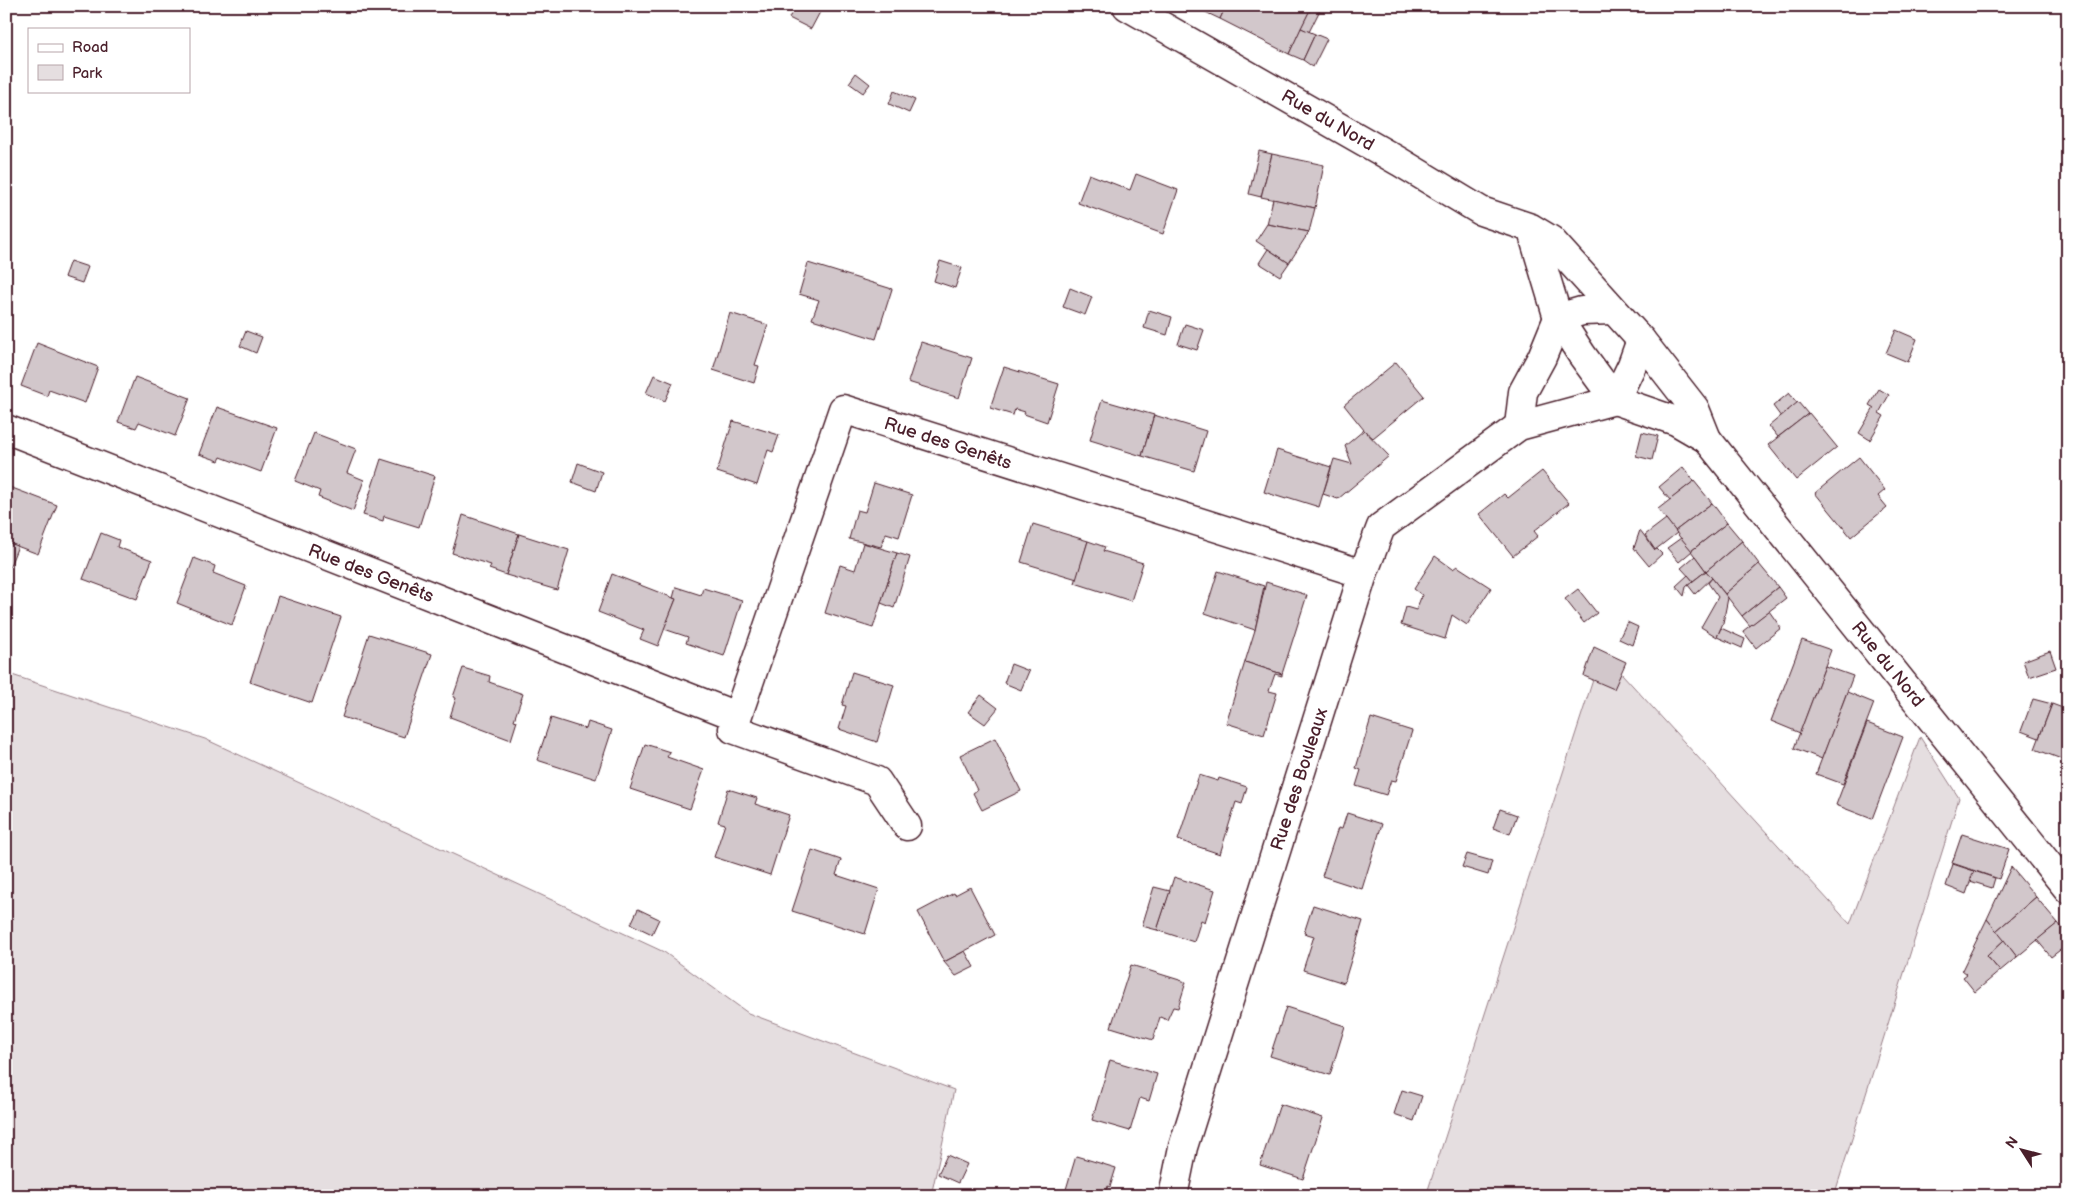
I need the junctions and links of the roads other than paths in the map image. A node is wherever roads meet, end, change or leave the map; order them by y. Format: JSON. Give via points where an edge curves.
{"nodes":[{"id":1,"x":1127,"y":6,"type":"edge"},
{"id":2,"x":1531,"y":228,"type":"junction"},
{"id":3,"x":1613,"y":310,"type":"junction"},
{"id":4,"x":1558,"y":318,"type":"junction"},
{"id":5,"x":1641,"y":340,"type":"junction"},
{"id":6,"x":1615,"y":400,"type":"junction"},
{"id":7,"x":1519,"y":426,"type":"junction"},
{"id":8,"x":6,"y":429,"type":"edge"},
{"id":9,"x":1707,"y":439,"type":"junction"},
{"id":10,"x":1363,"y":574,"type":"junction"},
{"id":11,"x":736,"y":716,"type":"junction"},
{"id":12,"x":907,"y":826,"type":"dead end"},
{"id":13,"x":2068,"y":889,"type":"edge"},
{"id":14,"x":1173,"y":1196,"type":"edge"}],
"edges":[{"from":1,"to":2,"type":"street","name":"Rue du Nord","via":[[1481,211]]},
{"from":2,"to":3,"type":"street","name":"Rue du Nord","via":[[1551,240]]},
{"from":2,"to":4,"type":"street"},
{"from":3,"to":4,"type":"street","via":[[1582,310]]},
{"from":3,"to":5,"type":"street","name":"Rue du Nord"},
{"from":4,"to":6,"type":"street"},
{"from":4,"to":7,"type":"street","via":[[1523,392]]},
{"from":5,"to":6,"type":"street"},
{"from":5,"to":9,"type":"street","name":"Rue du Nord","via":[[1694,409]]},
{"from":6,"to":7,"type":"street","name":"Rue des Bouleaux"},
{"from":6,"to":9,"type":"street","name":"Rue du Nord","via":[[1676,422]]},
{"from":7,"to":10,"type":"street","name":"Rue des Bouleaux","via":[[1381,528]]},
{"from":8,"to":11,"type":"street","name":"Rue des Genêts"},
{"from":9,"to":13,"type":"street","name":"Rue du Nord"},
{"from":10,"to":11,"type":"street","name":"Rue des Genêts","via":[[843,409]]},
{"from":10,"to":14,"type":"street","name":"Rue des Bouleaux","via":[[1183,1147]]},
{"from":11,"to":12,"type":"street","via":[[733,729],[877,781]]}]}
